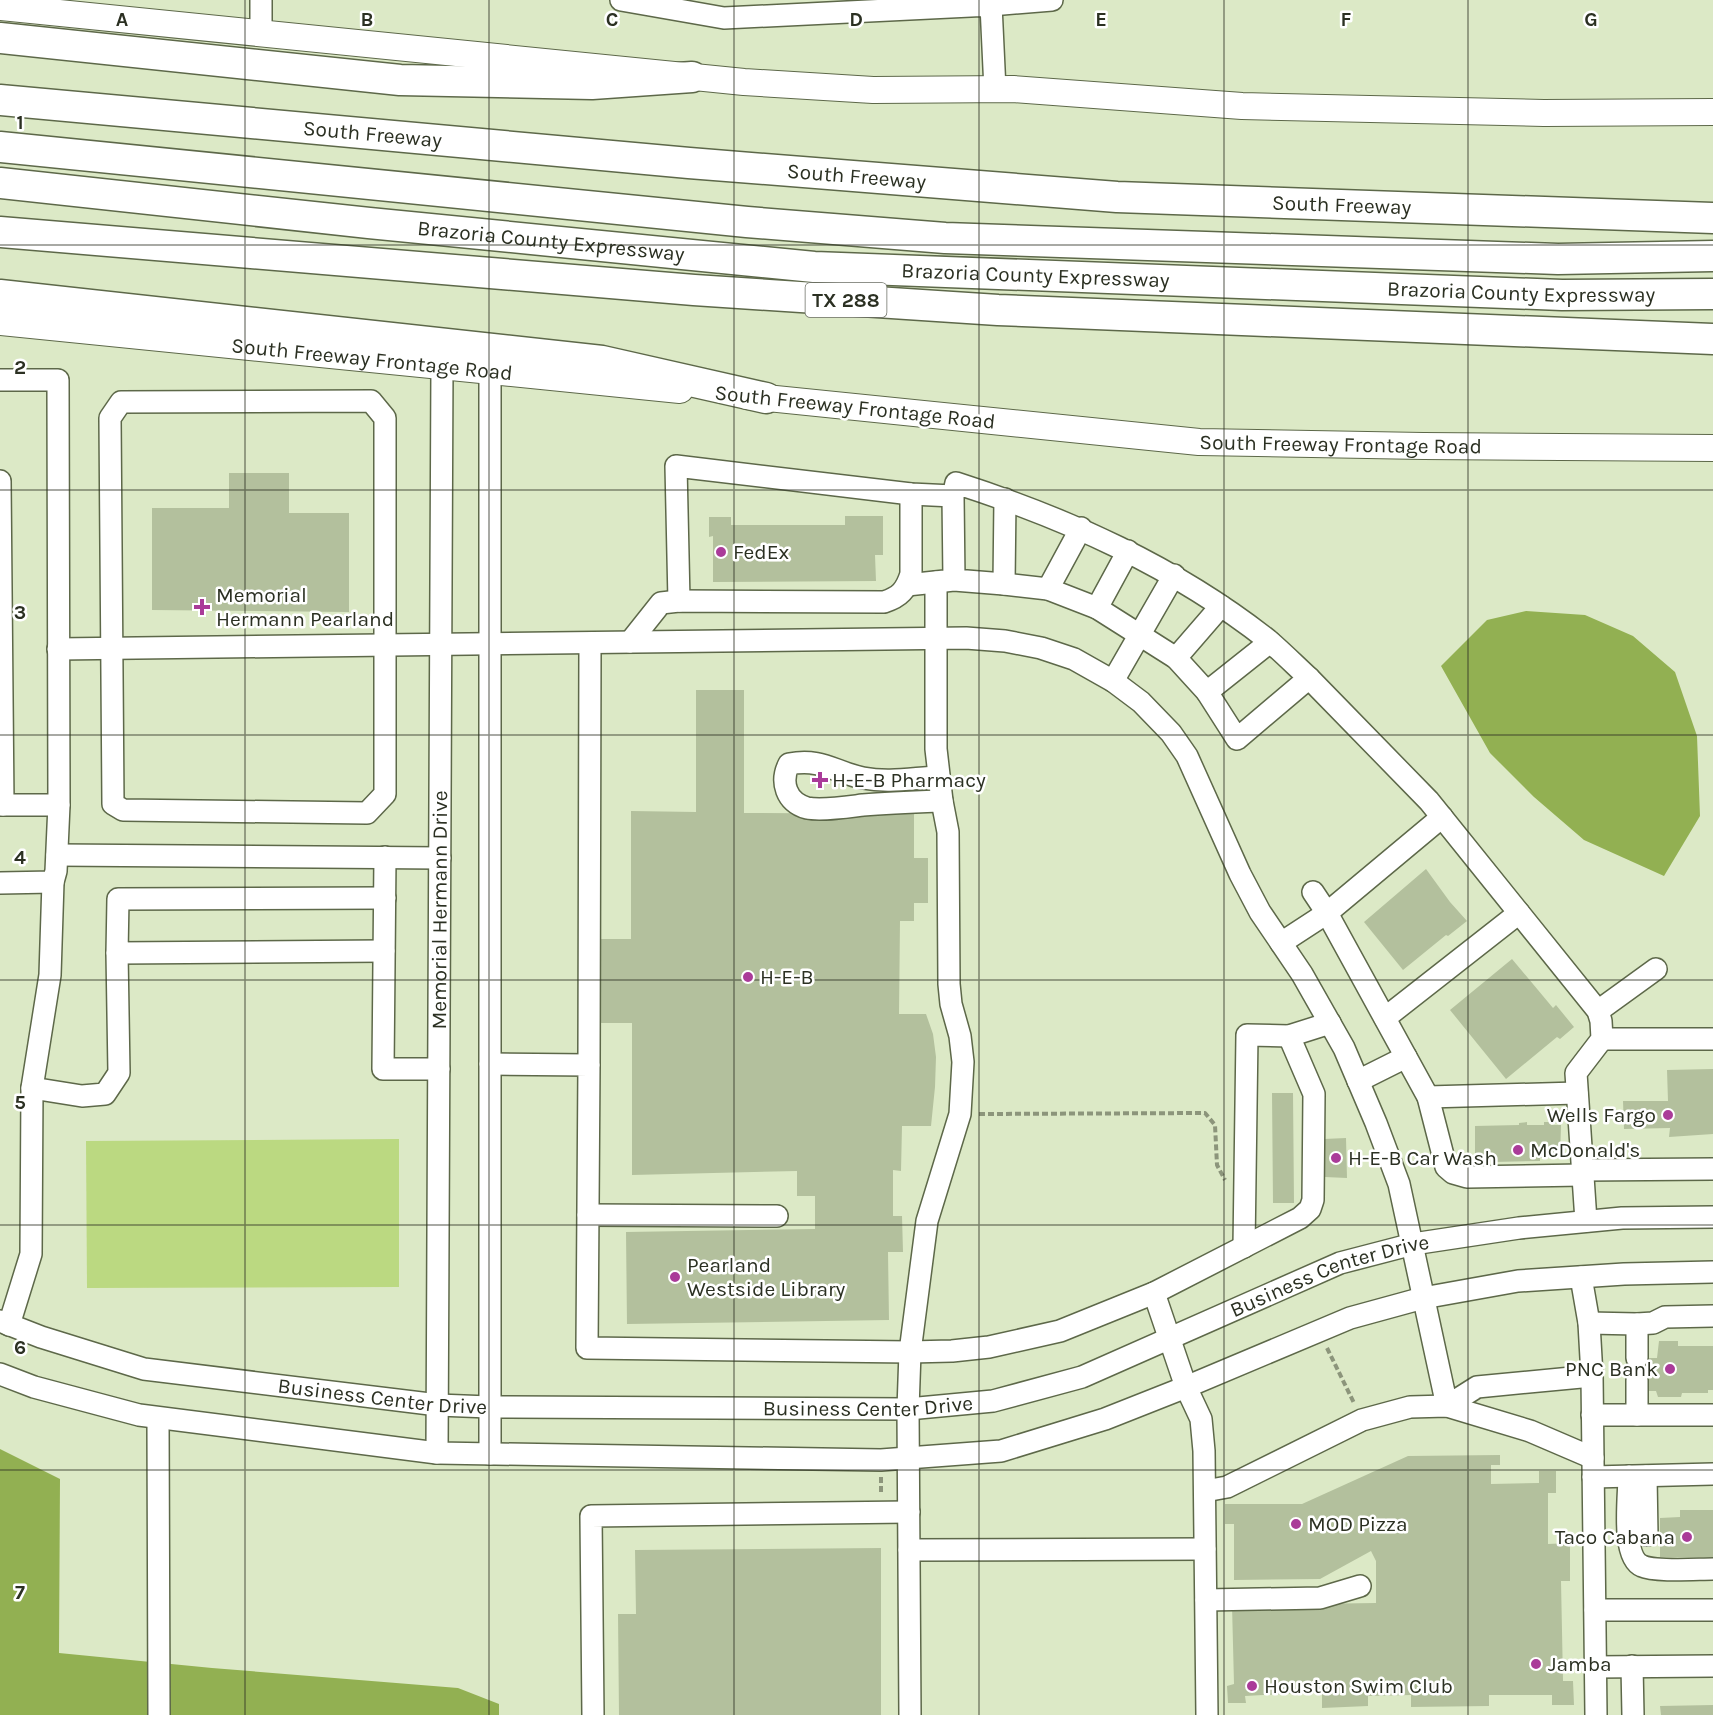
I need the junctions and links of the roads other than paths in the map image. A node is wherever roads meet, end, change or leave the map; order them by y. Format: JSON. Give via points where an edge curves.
{"nodes":[{"id":1,"x":261,"y":0,"type":"edge"},
{"id":2,"x":621,"y":0,"type":"edge"},
{"id":3,"x":1050,"y":0,"type":"edge"},
{"id":4,"x":991,"y":2,"type":"edge"},
{"id":5,"x":672,"y":4,"type":"edge"},
{"id":6,"x":0,"y":7,"type":"edge"},
{"id":7,"x":261,"y":33,"type":"junction"},
{"id":8,"x":0,"y":38,"type":"edge"},
{"id":9,"x":692,"y":77,"type":"junction"},
{"id":10,"x":994,"y":90,"type":"junction"},
{"id":11,"x":1713,"y":96,"type":"edge"},
{"id":12,"x":0,"y":100,"type":"edge"},
{"id":13,"x":1701,"y":111,"type":"edge"},
{"id":14,"x":1713,"y":122,"type":"edge"},
{"id":15,"x":0,"y":147,"type":"edge"},
{"id":16,"x":0,"y":183,"type":"edge"},
{"id":17,"x":1702,"y":219,"type":"edge"},
{"id":18,"x":0,"y":232,"type":"edge"},
{"id":19,"x":1703,"y":256,"type":"edge"},
{"id":20,"x":1702,"y":294,"type":"edge"},
{"id":21,"x":0,"y":295,"type":"edge"},
{"id":22,"x":0,"y":322,"type":"edge"},
{"id":23,"x":1704,"y":339,"type":"edge"},
{"id":24,"x":442,"y":365,"type":"junction"},
{"id":25,"x":490,"y":370,"type":"junction"},
{"id":26,"x":0,"y":380,"type":"edge"},
{"id":27,"x":766,"y":398,"type":"junction"},
{"id":28,"x":1713,"y":431,"type":"edge"},
{"id":29,"x":1681,"y":448,"type":"junction"},
{"id":30,"x":1713,"y":448,"type":"edge"},
{"id":31,"x":1713,"y":468,"type":"edge"},
{"id":32,"x":0,"y":482,"type":"edge"},
{"id":33,"x":911,"y":494,"type":"junction"},
{"id":34,"x":952,"y":496,"type":"junction"},
{"id":35,"x":1005,"y":499,"type":"junction"},
{"id":36,"x":1081,"y":528,"type":"junction"},
{"id":37,"x":1128,"y":551,"type":"junction"},
{"id":38,"x":1174,"y":575,"type":"junction"},
{"id":39,"x":945,"y":581,"type":"junction"},
{"id":40,"x":1004,"y":584,"type":"junction"},
{"id":41,"x":907,"y":585,"type":"junction"},
{"id":42,"x":1048,"y":590,"type":"junction"},
{"id":43,"x":679,"y":601,"type":"junction"},
{"id":44,"x":1221,"y":606,"type":"junction"},
{"id":45,"x":1097,"y":608,"type":"junction"},
{"id":46,"x":1140,"y":634,"type":"junction"},
{"id":47,"x":936,"y":639,"type":"junction"},
{"id":48,"x":630,"y":642,"type":"junction"},
{"id":49,"x":1270,"y":642,"type":"junction"},
{"id":50,"x":590,"y":643,"type":"junction"},
{"id":51,"x":490,"y":644,"type":"junction"},
{"id":52,"x":383,"y":645,"type":"junction"},
{"id":53,"x":441,"y":645,"type":"junction"},
{"id":54,"x":112,"y":647,"type":"junction"},
{"id":55,"x":58,"y":649,"type":"junction"},
{"id":56,"x":1176,"y":658,"type":"junction"},
{"id":57,"x":1309,"y":678,"type":"junction"},
{"id":58,"x":1113,"y":681,"type":"junction"},
{"id":59,"x":1207,"y":692,"type":"junction"},
{"id":60,"x":939,"y":777,"type":"junction"},
{"id":61,"x":942,"y":801,"type":"junction"},
{"id":62,"x":2,"y":805,"type":"edge"},
{"id":63,"x":59,"y":805,"type":"junction"},
{"id":64,"x":1442,"y":817,"type":"junction"},
{"id":65,"x":57,"y":855,"type":"junction"},
{"id":66,"x":385,"y":857,"type":"junction"},
{"id":67,"x":440,"y":858,"type":"junction"},
{"id":68,"x":53,"y":882,"type":"junction"},
{"id":69,"x":0,"y":883,"type":"edge"},
{"id":70,"x":1313,"y":892,"type":"dead end"},
{"id":71,"x":385,"y":898,"type":"junction"},
{"id":72,"x":1327,"y":913,"type":"junction"},
{"id":73,"x":1519,"y":913,"type":"junction"},
{"id":74,"x":1281,"y":943,"type":"junction"},
{"id":75,"x":384,"y":951,"type":"junction"},
{"id":76,"x":117,"y":953,"type":"junction"},
{"id":77,"x":1656,"y":969,"type":"dead end"},
{"id":78,"x":1598,"y":1011,"type":"junction"},
{"id":79,"x":1385,"y":1018,"type":"junction"},
{"id":80,"x":1330,"y":1023,"type":"junction"},
{"id":81,"x":1289,"y":1036,"type":"junction"},
{"id":82,"x":1602,"y":1039,"type":"junction"},
{"id":83,"x":1713,"y":1039,"type":"edge"},
{"id":84,"x":1406,"y":1057,"type":"junction"},
{"id":85,"x":490,"y":1065,"type":"junction"},
{"id":86,"x":589,"y":1065,"type":"junction"},
{"id":87,"x":439,"y":1069,"type":"junction"},
{"id":88,"x":1358,"y":1081,"type":"junction"},
{"id":89,"x":32,"y":1088,"type":"junction"},
{"id":90,"x":1577,"y":1093,"type":"junction"},
{"id":91,"x":1428,"y":1097,"type":"junction"},
{"id":92,"x":1713,"y":1169,"type":"edge"},
{"id":93,"x":1582,"y":1172,"type":"junction"},
{"id":94,"x":588,"y":1215,"type":"junction"},
{"id":95,"x":777,"y":1216,"type":"dead end"},
{"id":96,"x":1713,"y":1217,"type":"edge"},
{"id":97,"x":1586,"y":1221,"type":"junction"},
{"id":98,"x":1413,"y":1244,"type":"junction"},
{"id":99,"x":1244,"y":1247,"type":"junction"},
{"id":100,"x":1713,"y":1272,"type":"edge"},
{"id":101,"x":1581,"y":1277,"type":"junction"},
{"id":102,"x":1154,"y":1293,"type":"junction"},
{"id":103,"x":1423,"y":1298,"type":"junction"},
{"id":104,"x":1713,"y":1316,"type":"edge"},
{"id":105,"x":5,"y":1323,"type":"edge"},
{"id":106,"x":1589,"y":1323,"type":"junction"},
{"id":107,"x":1636,"y":1324,"type":"junction"},
{"id":108,"x":1170,"y":1338,"type":"junction"},
{"id":109,"x":910,"y":1352,"type":"junction"},
{"id":110,"x":1637,"y":1358,"type":"dead end"},
{"id":111,"x":0,"y":1374,"type":"edge"},
{"id":112,"x":1592,"y":1376,"type":"junction"},
{"id":113,"x":1637,"y":1380,"type":"dead end"},
{"id":114,"x":1186,"y":1388,"type":"junction"},
{"id":115,"x":438,"y":1405,"type":"junction"},
{"id":116,"x":1447,"y":1406,"type":"junction"},
{"id":117,"x":489,"y":1407,"type":"junction"},
{"id":118,"x":908,"y":1409,"type":"junction"},
{"id":119,"x":1592,"y":1415,"type":"junction"},
{"id":120,"x":1637,"y":1415,"type":"junction"},
{"id":121,"x":1713,"y":1415,"type":"edge"},
{"id":122,"x":158,"y":1418,"type":"junction"},
{"id":123,"x":437,"y":1453,"type":"junction"},
{"id":124,"x":490,"y":1455,"type":"junction"},
{"id":125,"x":909,"y":1458,"type":"junction"},
{"id":126,"x":1593,"y":1467,"type":"junction"},
{"id":127,"x":1713,"y":1474,"type":"edge"},
{"id":128,"x":1638,"y":1476,"type":"junction"},
{"id":129,"x":1205,"y":1491,"type":"junction"},
{"id":130,"x":909,"y":1512,"type":"junction"},
{"id":131,"x":1647,"y":1535,"type":"dead end"},
{"id":132,"x":1205,"y":1549,"type":"junction"},
{"id":133,"x":909,"y":1550,"type":"junction"},
{"id":134,"x":1713,"y":1569,"type":"edge"},
{"id":135,"x":1360,"y":1586,"type":"dead end"},
{"id":136,"x":1206,"y":1600,"type":"junction"},
{"id":137,"x":1595,"y":1610,"type":"junction"},
{"id":138,"x":1713,"y":1610,"type":"edge"},
{"id":139,"x":1632,"y":1666,"type":"junction"},
{"id":140,"x":1713,"y":1666,"type":"edge"},
{"id":141,"x":1595,"y":1667,"type":"junction"},
{"id":142,"x":159,"y":1715,"type":"edge"},
{"id":143,"x":592,"y":1715,"type":"edge"},
{"id":144,"x":910,"y":1715,"type":"edge"},
{"id":145,"x":1207,"y":1715,"type":"edge"},
{"id":146,"x":1596,"y":1715,"type":"edge"},
{"id":147,"x":1633,"y":1715,"type":"edge"}],
"edges":[{"from":1,"to":7,"type":"street"},
{"from":2,"to":5,"type":"street"},
{"from":3,"to":4,"type":"street"},
{"from":4,"to":5,"type":"street","via":[[724,18]]},
{"from":4,"to":10,"type":"street"},
{"from":6,"to":7,"type":"main road"},
{"from":7,"to":9,"type":"main road"},
{"from":8,"to":9,"type":"highway","via":[[400,80],[592,84]]},
{"from":9,"to":10,"type":"main road","via":[[873,90]]},
{"from":10,"to":13,"type":"main road","via":[[1242,106],[1544,113]]},
{"from":11,"to":13,"type":"main road"},
{"from":12,"to":17,"type":"highway","name":"South Freeway","via":[[689,164],[1117,197]]},
{"from":13,"to":14,"type":"main road"},
{"from":15,"to":19,"type":"highway","name":"Brazoria County Expressway","via":[[747,222],[945,238],[1558,259]]},
{"from":16,"to":20,"type":"highway","name":"Brazoria County Expressway","via":[[813,267],[1562,295]]},
{"from":18,"to":23,"type":"highway","number":"TX 288","via":[[682,289],[998,310]]},
{"from":21,"to":27,"type":"highway","via":[[602,361]]},
{"from":22,"to":24,"type":"main road","name":"South Freeway Frontage Road"},
{"from":24,"to":25,"type":"main road","name":"South Freeway Frontage Road"},
{"from":24,"to":53,"type":"street","name":"Memorial Hermann Drive"},
{"from":25,"to":27,"type":"main road","name":"South Freeway Frontage Road"},
{"from":25,"to":51,"type":"street"},
{"from":26,"to":55,"type":"street","via":[[58,380]]},
{"from":27,"to":29,"type":"main road","name":"South Freeway Frontage Road","via":[[1199,442]]},
{"from":28,"to":29,"type":"main road"},
{"from":29,"to":30,"type":"main road","name":"South Freeway Frontage Road"},
{"from":29,"to":31,"type":"main road"},
{"from":32,"to":62,"type":"street"},
{"from":33,"to":34,"type":"street"},
{"from":33,"to":41,"type":"street","via":[[911,574]]},
{"from":33,"to":43,"type":"street","via":[[676,466]]},
{"from":34,"to":35,"type":"street","via":[[956,483]]},
{"from":34,"to":39,"type":"street"},
{"from":35,"to":36,"type":"street"},
{"from":35,"to":40,"type":"street"},
{"from":36,"to":37,"type":"street"},
{"from":36,"to":42,"type":"street"},
{"from":37,"to":38,"type":"street"},
{"from":37,"to":45,"type":"street"},
{"from":38,"to":44,"type":"street"},
{"from":38,"to":46,"type":"street"},
{"from":39,"to":40,"type":"street"},
{"from":39,"to":41,"type":"street"},
{"from":39,"to":47,"type":"street"},
{"from":40,"to":42,"type":"street"},
{"from":41,"to":43,"type":"street","via":[[897,598],[884,602]]},
{"from":42,"to":45,"type":"street"},
{"from":43,"to":48,"type":"street","via":[[660,603]]},
{"from":44,"to":49,"type":"street"},
{"from":44,"to":56,"type":"street"},
{"from":45,"to":46,"type":"street"},
{"from":46,"to":56,"type":"street"},
{"from":46,"to":58,"type":"street"},
{"from":47,"to":48,"type":"street"},
{"from":47,"to":58,"type":"street","via":[[995,640],[1041,648],[1074,659]]},
{"from":47,"to":60,"type":"street"},
{"from":48,"to":50,"type":"street"},
{"from":49,"to":57,"type":"street"},
{"from":49,"to":59,"type":"street"},
{"from":50,"to":51,"type":"street"},
{"from":50,"to":86,"type":"street"},
{"from":51,"to":53,"type":"street"},
{"from":51,"to":85,"type":"street"},
{"from":52,"to":53,"type":"street"},
{"from":52,"to":54,"type":"street"},
{"from":52,"to":54,"type":"street","via":[[385,794],[367,813],[123,810],[114,804]]},
{"from":52,"to":54,"type":"street","via":[[385,418],[371,401],[121,402],[110,417]]},
{"from":53,"to":67,"type":"street","name":"Memorial Hermann Drive"},
{"from":54,"to":55,"type":"street"},
{"from":55,"to":63,"type":"street"},
{"from":56,"to":59,"type":"street"},
{"from":57,"to":59,"type":"street","via":[[1237,739]]},
{"from":57,"to":64,"type":"street"},
{"from":58,"to":74,"type":"street","via":[[1158,719],[1187,756],[1240,874]]},
{"from":60,"to":61,"type":"street"},
{"from":60,"to":61,"type":"street","via":[[879,780],[810,762],[789,764],[784,774],[792,800],[807,808]]},
{"from":61,"to":109,"type":"street","via":[[948,832],[949,984],[963,1062],[960,1114],[927,1221]]},
{"from":62,"to":63,"type":"street"},
{"from":63,"to":65,"type":"street"},
{"from":64,"to":72,"type":"street"},
{"from":64,"to":73,"type":"street"},
{"from":65,"to":66,"type":"street"},
{"from":65,"to":68,"type":"street"},
{"from":66,"to":67,"type":"street"},
{"from":66,"to":71,"type":"street"},
{"from":67,"to":87,"type":"street","name":"Memorial Hermann Drive"},
{"from":68,"to":69,"type":"street"},
{"from":68,"to":89,"type":"street","via":[[50,975]]},
{"from":70,"to":72,"type":"street"},
{"from":71,"to":75,"type":"street"},
{"from":71,"to":76,"type":"street","via":[[118,899]]},
{"from":72,"to":74,"type":"street"},
{"from":72,"to":79,"type":"street"},
{"from":73,"to":78,"type":"street"},
{"from":73,"to":79,"type":"street"},
{"from":74,"to":80,"type":"street"},
{"from":75,"to":76,"type":"street"},
{"from":75,"to":87,"type":"street","via":[[383,1069]]},
{"from":76,"to":89,"type":"street","via":[[118,1073],[105,1094],[82,1096]]},
{"from":77,"to":78,"type":"street"},
{"from":78,"to":82,"type":"street"},
{"from":79,"to":84,"type":"street"},
{"from":80,"to":81,"type":"street"},
{"from":80,"to":88,"type":"street"},
{"from":81,"to":99,"type":"street","via":[[1247,1035]]},
{"from":81,"to":99,"type":"street","via":[[1314,1094],[1313,1200],[1300,1218]]},
{"from":82,"to":83,"type":"street"},
{"from":82,"to":90,"type":"street","via":[[1576,1073]]},
{"from":84,"to":88,"type":"street"},
{"from":84,"to":91,"type":"street"},
{"from":85,"to":86,"type":"street"},
{"from":85,"to":117,"type":"street"},
{"from":86,"to":94,"type":"street"},
{"from":87,"to":115,"type":"street","name":"Memorial Hermann Drive"},
{"from":88,"to":98,"type":"street","via":[[1399,1184]]},
{"from":89,"to":105,"type":"street","via":[[32,1254]]},
{"from":90,"to":91,"type":"street"},
{"from":90,"to":93,"type":"street"},
{"from":91,"to":93,"type":"street","via":[[1446,1167],[1453,1173],[1467,1177]]},
{"from":92,"to":93,"type":"street"},
{"from":93,"to":97,"type":"street"},
{"from":94,"to":95,"type":"street"},
{"from":94,"to":109,"type":"street","via":[[586,1348]]},
{"from":96,"to":97,"type":"street","name":"Business Center Drive"},
{"from":97,"to":98,"type":"street","name":"Business Center Drive"},
{"from":98,"to":103,"type":"street"},
{"from":98,"to":108,"type":"street","name":"Business Center Drive","via":[[1340,1263]]},
{"from":99,"to":102,"type":"street"},
{"from":100,"to":101,"type":"street"},
{"from":101,"to":103,"type":"street","via":[[1518,1281]]},
{"from":101,"to":106,"type":"street"},
{"from":102,"to":108,"type":"street"},
{"from":102,"to":109,"type":"street","via":[[1060,1331],[989,1347]]},
{"from":103,"to":114,"type":"street","via":[[1350,1318]]},
{"from":103,"to":116,"type":"street"},
{"from":104,"to":107,"type":"street","via":[[1665,1317],[1653,1323]]},
{"from":105,"to":115,"type":"street","name":"Business Center Drive","via":[[144,1369]]},
{"from":106,"to":107,"type":"street"},
{"from":106,"to":112,"type":"street"},
{"from":107,"to":110,"type":"street"},
{"from":108,"to":114,"type":"street"},
{"from":108,"to":118,"type":"street","name":"Business Center Drive","via":[[1082,1377],[993,1401]]},
{"from":109,"to":118,"type":"street"},
{"from":111,"to":122,"type":"street","via":[[85,1402]]},
{"from":112,"to":116,"type":"street","via":[[1477,1387]]},
{"from":112,"to":119,"type":"street"},
{"from":113,"to":120,"type":"street"},
{"from":114,"to":125,"type":"street","via":[[1105,1419],[1001,1451]]},
{"from":114,"to":129,"type":"street","via":[[1201,1419]]},
{"from":115,"to":117,"type":"street","name":"Business Center Drive"},
{"from":115,"to":123,"type":"street","name":"Memorial Hermann Drive"},
{"from":116,"to":126,"type":"street","via":[[1530,1431]]},
{"from":116,"to":129,"type":"street","via":[[1410,1407],[1362,1420],[1227,1487]]},
{"from":117,"to":118,"type":"street","name":"Business Center Drive"},
{"from":117,"to":124,"type":"street"},
{"from":118,"to":125,"type":"street"},
{"from":119,"to":120,"type":"street"},
{"from":119,"to":126,"type":"street"},
{"from":120,"to":121,"type":"street"},
{"from":122,"to":123,"type":"street"},
{"from":122,"to":142,"type":"street"},
{"from":123,"to":124,"type":"street"},
{"from":124,"to":125,"type":"street","via":[[881,1461]]},
{"from":125,"to":130,"type":"street"},
{"from":126,"to":128,"type":"street"},
{"from":126,"to":137,"type":"street"},
{"from":127,"to":128,"type":"street"},
{"from":128,"to":131,"type":"street"},
{"from":128,"to":134,"type":"street","via":[[1629,1543],[1636,1562],[1653,1569]]},
{"from":129,"to":132,"type":"street"},
{"from":130,"to":133,"type":"street"},
{"from":130,"to":143,"type":"street","via":[[591,1516]]},
{"from":132,"to":133,"type":"street"},
{"from":132,"to":136,"type":"street"},
{"from":133,"to":144,"type":"street"},
{"from":135,"to":136,"type":"street","via":[[1320,1598]]},
{"from":136,"to":145,"type":"street"},
{"from":137,"to":138,"type":"street"},
{"from":137,"to":141,"type":"street"},
{"from":139,"to":140,"type":"street"},
{"from":139,"to":141,"type":"street"},
{"from":139,"to":147,"type":"street"},
{"from":141,"to":146,"type":"street"}]}
